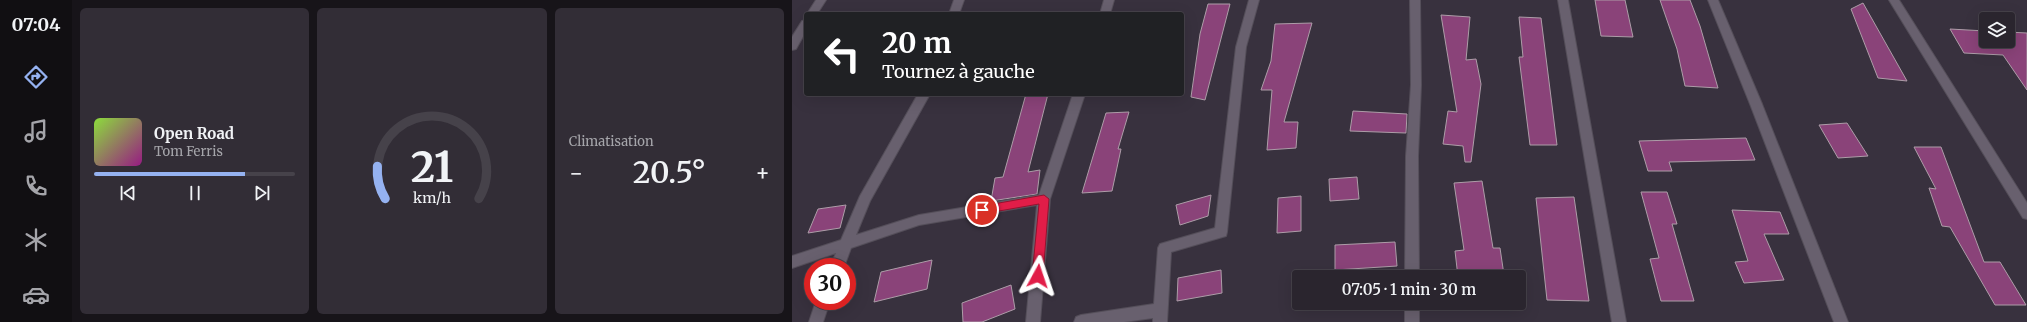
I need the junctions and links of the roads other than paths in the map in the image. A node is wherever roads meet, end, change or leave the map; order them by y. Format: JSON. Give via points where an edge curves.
{"nodes":[{"id":1,"x":821,"y":0,"type":"edge"},
{"id":2,"x":959,"y":0,"type":"edge"},
{"id":3,"x":1110,"y":0,"type":"edge"},
{"id":4,"x":1254,"y":0,"type":"edge"},
{"id":5,"x":1415,"y":0,"type":"edge"},
{"id":6,"x":1564,"y":0,"type":"edge"},
{"id":7,"x":1712,"y":0,"type":"edge"},
{"id":8,"x":1894,"y":0,"type":"edge"},
{"id":9,"x":813,"y":12,"type":"edge"},
{"id":10,"x":955,"y":12,"type":"edge"},
{"id":11,"x":1106,"y":12,"type":"edge"},
{"id":12,"x":804,"y":26,"type":"edge"},
{"id":13,"x":792,"y":46,"type":"edge"},
{"id":14,"x":923,"y":96,"type":"edge"},
{"id":15,"x":1078,"y":96,"type":"edge"},
{"id":16,"x":1044,"y":199,"type":"junction"},
{"id":17,"x":2027,"y":214,"type":"edge"},
{"id":18,"x":845,"y":245,"type":"junction"},
{"id":19,"x":840,"y":258,"type":"edge"},
{"id":20,"x":792,"y":262,"type":"edge"},
{"id":21,"x":1412,"y":270,"type":"edge"},
{"id":22,"x":820,"y":310,"type":"edge"},
{"id":23,"x":1412,"y":310,"type":"edge"},
{"id":24,"x":1160,"y":316,"type":"edge"},
{"id":25,"x":816,"y":322,"type":"edge"},
{"id":26,"x":1033,"y":322,"type":"edge"},
{"id":27,"x":1081,"y":322,"type":"edge"},
{"id":28,"x":1412,"y":322,"type":"edge"},
{"id":29,"x":1619,"y":322,"type":"edge"},
{"id":30,"x":1841,"y":322,"type":"edge"}],
"edges":[{"from":1,"to":9,"type":"street"},
{"from":2,"to":10,"type":"street"},
{"from":3,"to":11,"type":"street"},
{"from":4,"to":24,"type":"street","via":[[1241,47],[1221,232],[1165,248]]},
{"from":5,"to":21,"type":"street"},
{"from":6,"to":29,"type":"street"},
{"from":7,"to":30,"type":"street","via":[[1756,104]]},
{"from":8,"to":17,"type":"street"},
{"from":12,"to":13,"type":"street"},
{"from":14,"to":18,"type":"street","via":[[864,200]]},
{"from":15,"to":16,"type":"street"},
{"from":16,"to":18,"type":"street","via":[[919,220]]},
{"from":16,"to":26,"type":"street"},
{"from":18,"to":19,"type":"street"},
{"from":18,"to":20,"type":"street"},
{"from":22,"to":25,"type":"street"},
{"from":23,"to":28,"type":"street"},
{"from":24,"to":27,"type":"street"}]}
